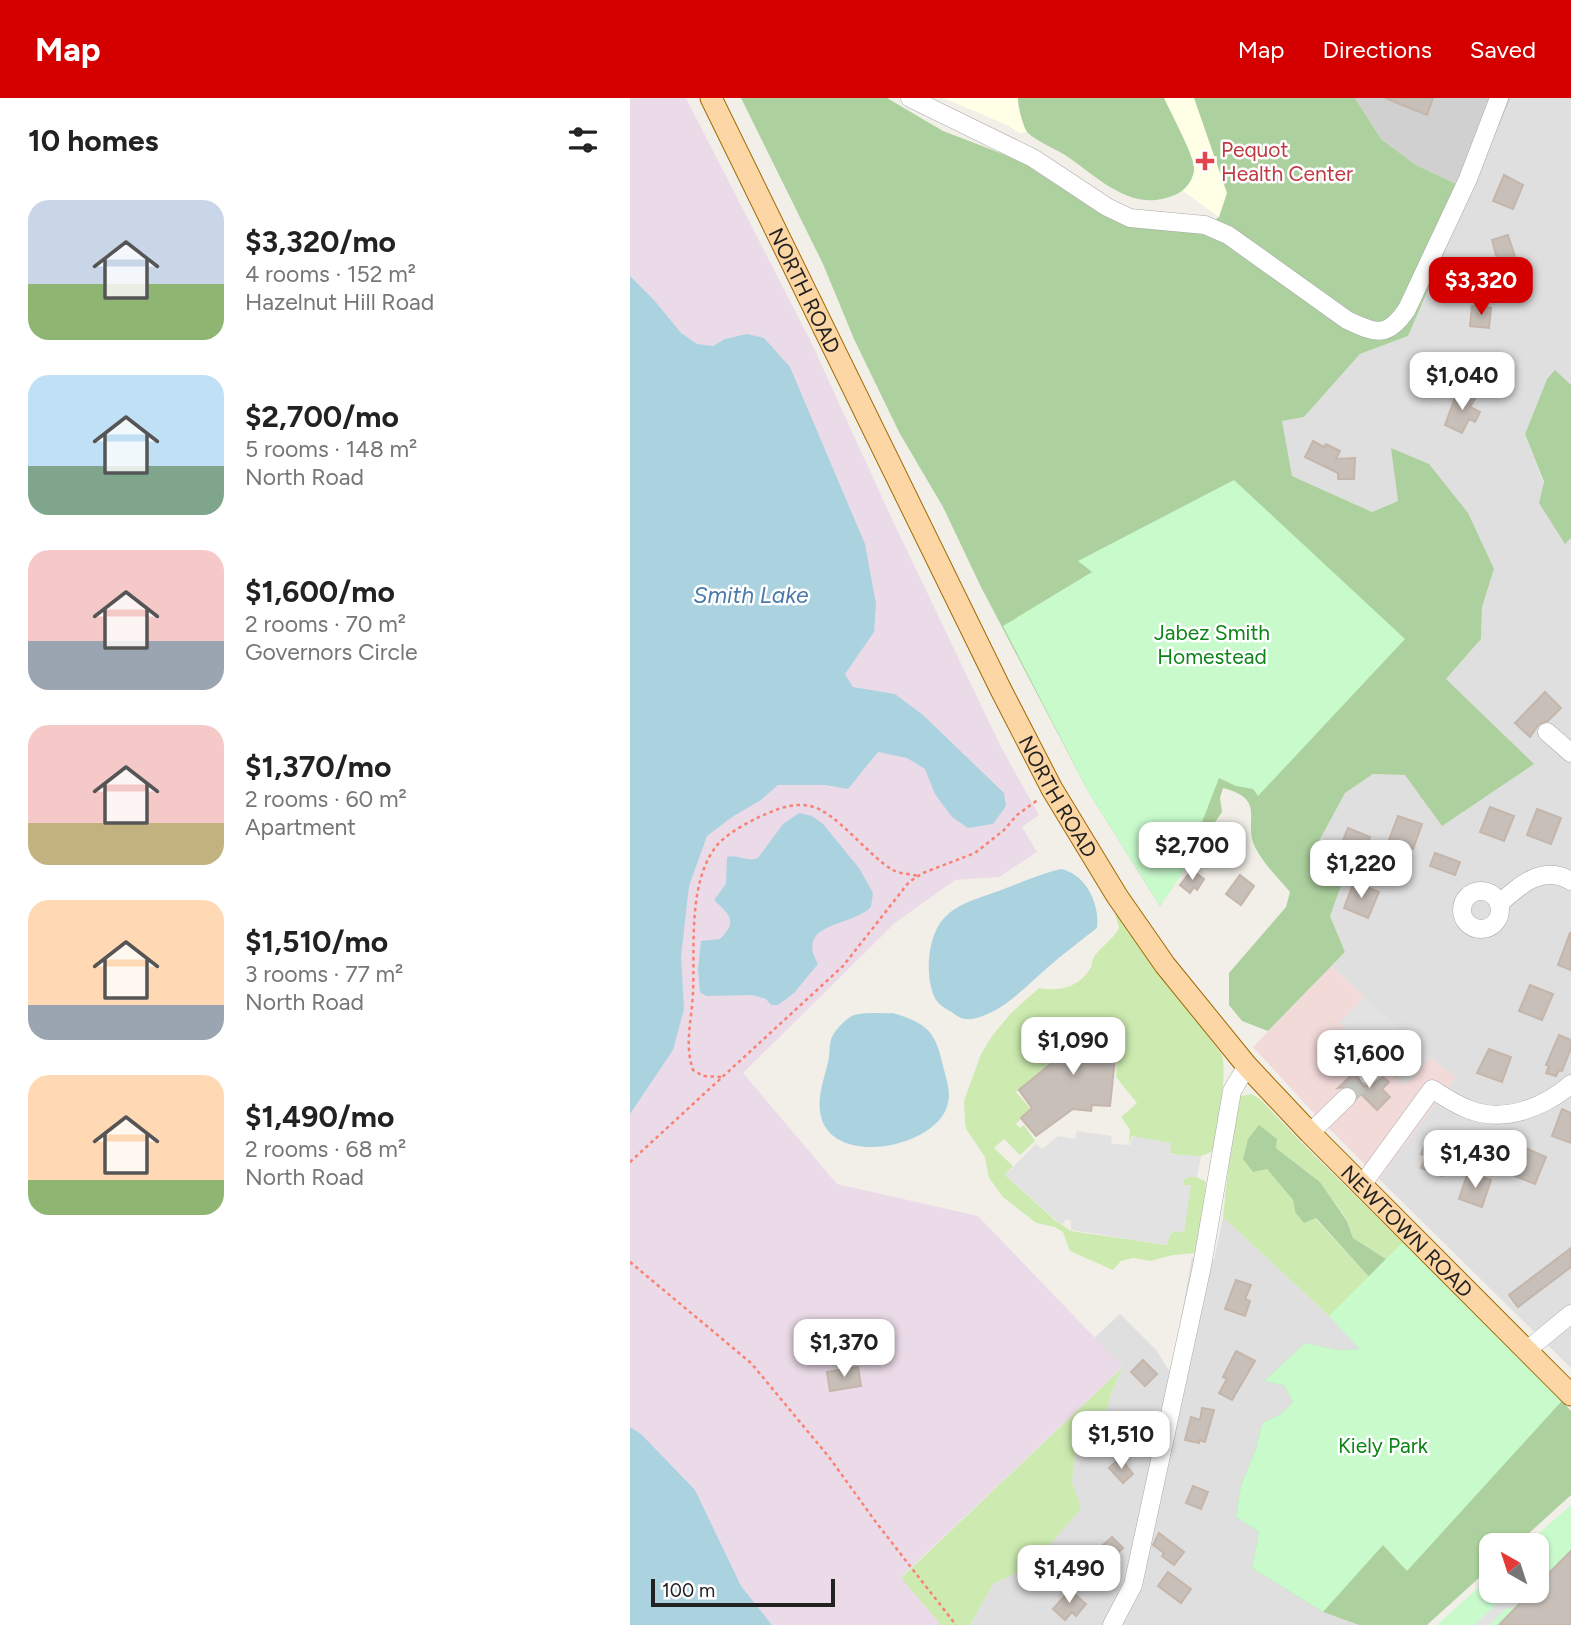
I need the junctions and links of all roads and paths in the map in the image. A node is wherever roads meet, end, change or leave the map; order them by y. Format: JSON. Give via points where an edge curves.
{"nodes":[{"id":1,"x":711,"y":98,"type":"edge"},
{"id":2,"x":909,"y":98,"type":"edge"},
{"id":3,"x":1500,"y":98,"type":"edge"},
{"id":4,"x":1547,"y":732,"type":"dead end"},
{"id":5,"x":1571,"y":753,"type":"edge"},
{"id":6,"x":1052,"y":789,"type":"junction"},
{"id":7,"x":919,"y":876,"type":"junction"},
{"id":8,"x":1571,"y":881,"type":"edge"},
{"id":9,"x":1499,"y":904,"type":"dead end"},
{"id":10,"x":1392,"y":1047,"type":"dead end"},
{"id":11,"x":1409,"y":1063,"type":"dead end"},
{"id":12,"x":1247,"y":1066,"type":"junction"},
{"id":13,"x":1366,"y":1073,"type":"tunnel mouth"},
{"id":14,"x":1396,"y":1076,"type":"dead end"},
{"id":15,"x":721,"y":1077,"type":"junction"},
{"id":16,"x":1571,"y":1084,"type":"edge"},
{"id":17,"x":1344,"y":1094,"type":"tunnel mouth"},
{"id":18,"x":1307,"y":1131,"type":"junction"},
{"id":19,"x":630,"y":1162,"type":"edge"},
{"id":20,"x":1362,"y":1185,"type":"junction"},
{"id":21,"x":630,"y":1262,"type":"edge"},
{"id":22,"x":1571,"y":1314,"type":"edge"},
{"id":23,"x":1527,"y":1350,"type":"junction"},
{"id":24,"x":1571,"y":1395,"type":"edge"},
{"id":25,"x":956,"y":1625,"type":"edge"},
{"id":26,"x":1112,"y":1625,"type":"edge"}],
"edges":[{"from":1,"to":6,"type":"main road","name":"NORTH ROAD"},
{"from":2,"to":3,"type":"street","via":[[1033,158],[1130,218],[1205,225],[1228,234],[1347,320],[1381,332],[1392,328],[1407,309]]},
{"from":4,"to":5,"type":"street"},
{"from":6,"to":7,"type":"path","via":[[975,853]]},
{"from":6,"to":12,"type":"main road","name":"NORTH ROAD","via":[[1137,924]]},
{"from":7,"to":15,"type":"path","via":[[909,882],[843,966]]},
{"from":7,"to":15,"type":"path","via":[[895,872],[814,806],[794,805],[771,812],[719,844],[702,876],[693,929],[693,1003],[687,1035],[693,1070]]},
{"from":8,"to":9,"type":"street","via":[[1546,873]]},
{"from":10,"to":13,"type":"street"},
{"from":11,"to":14,"type":"path"},
{"from":12,"to":18,"type":"main road","name":"NEWTOWN ROAD"},
{"from":12,"to":26,"type":"street","via":[[1232,1091],[1202,1266],[1133,1585]]},
{"from":15,"to":19,"type":"path"},
{"from":16,"to":20,"type":"street","via":[[1546,1102],[1504,1114],[1472,1111],[1432,1089]]},
{"from":17,"to":18,"type":"street"},
{"from":18,"to":20,"type":"main road","name":"NEWTOWN ROAD"},
{"from":20,"to":23,"type":"main road","name":"NEWTOWN ROAD"},
{"from":21,"to":25,"type":"path","via":[[751,1363],[829,1457]]},
{"from":22,"to":23,"type":"street"},
{"from":23,"to":24,"type":"main road","name":"NEWTOWN ROAD"}]}
